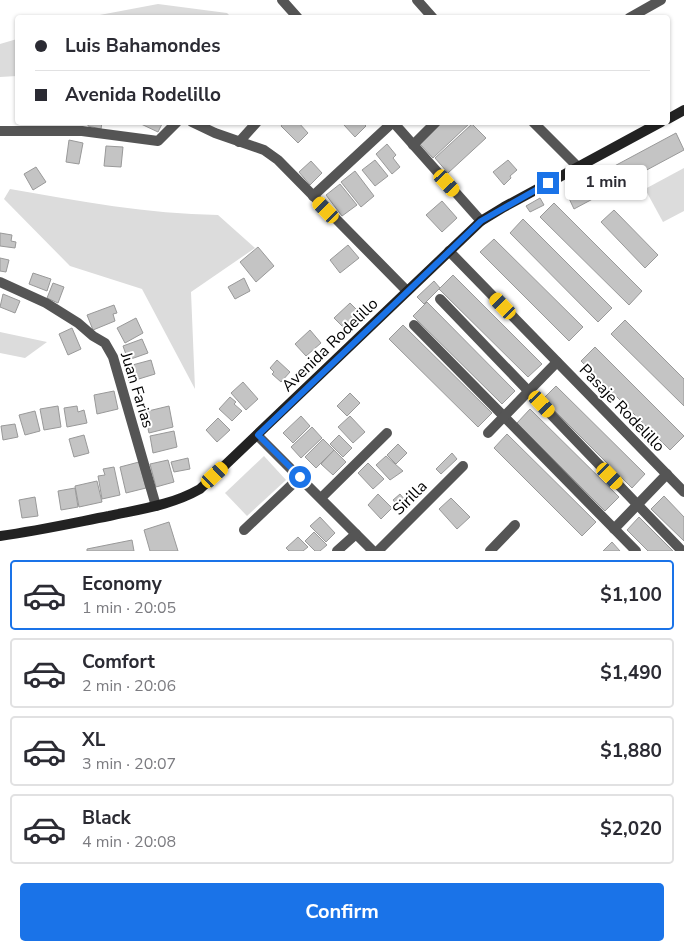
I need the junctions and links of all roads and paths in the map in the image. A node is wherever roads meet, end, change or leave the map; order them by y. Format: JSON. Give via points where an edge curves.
{"nodes":[{"id":1,"x":417,"y":0,"type":"edge"},
{"id":2,"x":661,"y":0,"type":"edge"},
{"id":3,"x":286,"y":1,"type":"edge"},
{"id":4,"x":296,"y":15,"type":"edge"},
{"id":5,"x":430,"y":15,"type":"edge"},
{"id":6,"x":634,"y":15,"type":"edge"},
{"id":7,"x":684,"y":110,"type":"edge"},
{"id":8,"x":670,"y":118,"type":"edge"},
{"id":9,"x":174,"y":125,"type":"edge"},
{"id":10,"x":199,"y":125,"type":"edge"},
{"id":11,"x":254,"y":125,"type":"edge"},
{"id":12,"x":390,"y":125,"type":"edge"},
{"id":13,"x":396,"y":125,"type":"edge"},
{"id":14,"x":433,"y":125,"type":"edge"},
{"id":15,"x":536,"y":125,"type":"edge"},
{"id":16,"x":655,"y":125,"type":"edge"},
{"id":17,"x":0,"y":131,"type":"edge"},
{"id":18,"x":239,"y":142,"type":"junction"},
{"id":19,"x":413,"y":145,"type":"junction"},
{"id":20,"x":578,"y":167,"type":"junction"},
{"id":21,"x":312,"y":196,"type":"junction"},
{"id":22,"x":481,"y":221,"type":"junction"},
{"id":23,"x":450,"y":251,"type":"junction"},
{"id":24,"x":0,"y":282,"type":"edge"},
{"id":25,"x":407,"y":291,"type":"junction"},
{"id":26,"x":440,"y":299,"type":"dead end"},
{"id":27,"x":414,"y":325,"type":"dead end"},
{"id":28,"x":556,"y":362,"type":"junction"},
{"id":29,"x":529,"y":390,"type":"junction"},
{"id":30,"x":504,"y":416,"type":"junction"},
{"id":31,"x":387,"y":432,"type":"dead end"},
{"id":32,"x":488,"y":432,"type":"dead end"},
{"id":33,"x":258,"y":435,"type":"junction"},
{"id":34,"x":463,"y":466,"type":"dead end"},
{"id":35,"x":667,"y":474,"type":"junction"},
{"id":36,"x":300,"y":477,"type":"junction"},
{"id":37,"x":684,"y":492,"type":"edge"},
{"id":38,"x":321,"y":498,"type":"junction"},
{"id":39,"x":638,"y":505,"type":"junction"},
{"id":40,"x":156,"y":506,"type":"junction"},
{"id":41,"x":515,"y":525,"type":"dead end"},
{"id":42,"x":614,"y":529,"type":"junction"},
{"id":43,"x":244,"y":530,"type":"dead end"},
{"id":44,"x":356,"y":534,"type":"junction"},
{"id":45,"x":0,"y":536,"type":"edge"},
{"id":46,"x":337,"y":551,"type":"edge"},
{"id":47,"x":373,"y":551,"type":"edge"},
{"id":48,"x":378,"y":551,"type":"edge"},
{"id":49,"x":490,"y":551,"type":"edge"},
{"id":50,"x":636,"y":551,"type":"edge"},
{"id":51,"x":682,"y":551,"type":"edge"}],
"edges":[{"from":1,"to":5,"type":"street"},
{"from":2,"to":6,"type":"street"},
{"from":3,"to":4,"type":"street"},
{"from":7,"to":8,"type":"street"},
{"from":9,"to":17,"type":"street","via":[[158,141],[82,131]]},
{"from":10,"to":18,"type":"street"},
{"from":11,"to":18,"type":"street"},
{"from":12,"to":21,"type":"street"},
{"from":13,"to":19,"type":"street"},
{"from":14,"to":19,"type":"street"},
{"from":15,"to":20,"type":"street"},
{"from":16,"to":20,"type":"street","name":"Avenida Rodelillo"},
{"from":18,"to":21,"type":"street","via":[[264,150],[278,160]]},
{"from":19,"to":22,"type":"street"},
{"from":20,"to":22,"type":"street","name":"Avenida Rodelillo"},
{"from":21,"to":25,"type":"street"},
{"from":22,"to":23,"type":"street","name":"Avenida Rodelillo"},
{"from":23,"to":25,"type":"street","name":"Avenida Rodelillo"},
{"from":23,"to":28,"type":"street","name":"Pasaje Rodelillo"},
{"from":24,"to":40,"type":"street","name":"Juan Farias","via":[[46,303],[105,343],[113,357]]},
{"from":25,"to":33,"type":"street","name":"Avenida Rodelillo"},
{"from":26,"to":29,"type":"street"},
{"from":27,"to":30,"type":"street"},
{"from":28,"to":29,"type":"street","name":"Pasaje Rodelillo"},
{"from":28,"to":35,"type":"street","name":"Pasaje Rodelillo"},
{"from":29,"to":30,"type":"street","name":"Pasaje Rodelillo"},
{"from":29,"to":39,"type":"street"},
{"from":30,"to":32,"type":"street","name":"Pasaje Rodelillo"},
{"from":30,"to":42,"type":"street"},
{"from":31,"to":38,"type":"street"},
{"from":33,"to":36,"type":"street"},
{"from":33,"to":40,"type":"street","name":"Avenida Rodelillo","via":[[200,489],[184,498]]},
{"from":34,"to":48,"type":"street","name":"Sirilla"},
{"from":35,"to":37,"type":"street","name":"Pasaje Rodelillo"},
{"from":35,"to":39,"type":"street","name":"Pasaje Rodelillo"},
{"from":36,"to":38,"type":"street"},
{"from":36,"to":43,"type":"street"},
{"from":38,"to":44,"type":"street"},
{"from":39,"to":42,"type":"street","name":"Pasaje Rodelillo"},
{"from":39,"to":51,"type":"street"},
{"from":40,"to":45,"type":"street","name":"Avenida Rodelillo"},
{"from":41,"to":49,"type":"street"},
{"from":42,"to":50,"type":"street"},
{"from":44,"to":46,"type":"street"},
{"from":44,"to":47,"type":"street"}]}
